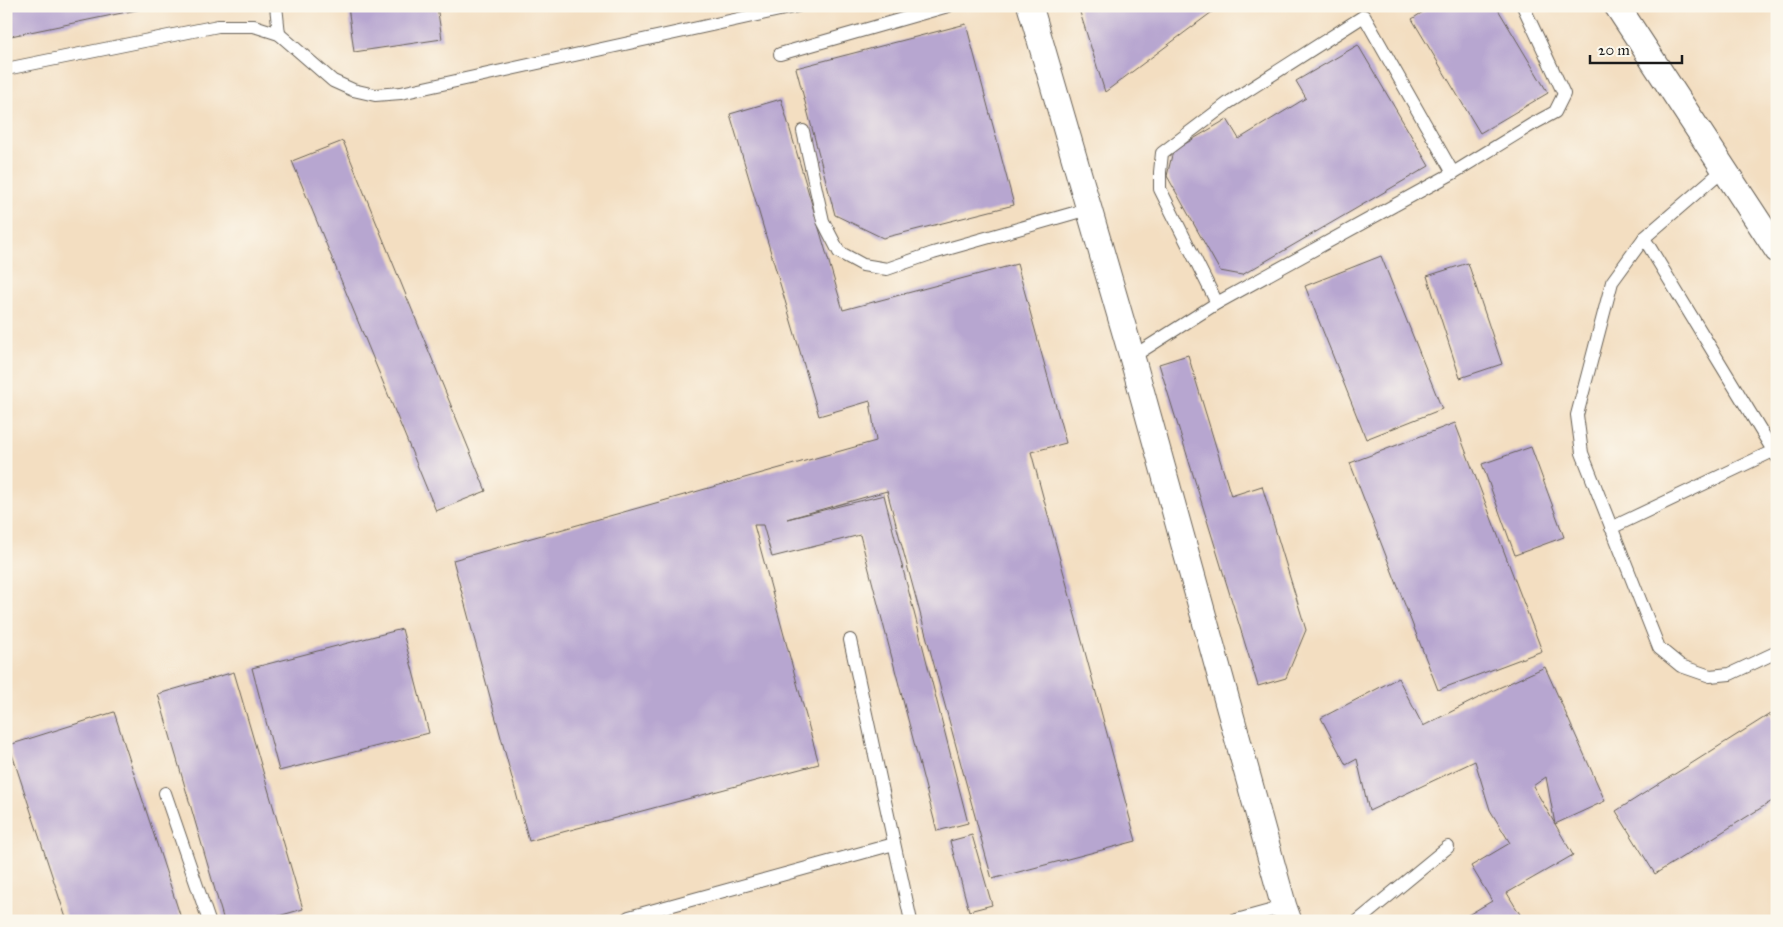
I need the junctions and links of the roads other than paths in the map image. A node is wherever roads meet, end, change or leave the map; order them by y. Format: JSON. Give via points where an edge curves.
{"nodes":[{"id":1,"x":276,"y":6,"type":"edge"},
{"id":2,"x":948,"y":6,"type":"edge"},
{"id":3,"x":1030,"y":6,"type":"edge"},
{"id":4,"x":1523,"y":6,"type":"edge"},
{"id":5,"x":1617,"y":6,"type":"edge"},
{"id":6,"x":790,"y":7,"type":"edge"},
{"id":7,"x":279,"y":34,"type":"junction"},
{"id":8,"x":780,"y":54,"type":"dead end"},
{"id":9,"x":6,"y":69,"type":"edge"},
{"id":10,"x":803,"y":131,"type":"dead end"},
{"id":11,"x":1724,"y":169,"type":"junction"},
{"id":12,"x":1453,"y":173,"type":"junction"},
{"id":13,"x":1088,"y":209,"type":"junction"},
{"id":14,"x":1644,"y":238,"type":"junction"},
{"id":15,"x":1777,"y":250,"type":"edge"},
{"id":16,"x":1217,"y":303,"type":"junction"},
{"id":17,"x":1132,"y":356,"type":"junction"},
{"id":18,"x":1775,"y":454,"type":"edge"},
{"id":19,"x":1611,"y":528,"type":"junction"},
{"id":20,"x":850,"y":640,"type":"dead end"},
{"id":21,"x":1777,"y":652,"type":"edge"},
{"id":22,"x":165,"y":793,"type":"dead end"},
{"id":23,"x":894,"y":844,"type":"junction"},
{"id":24,"x":1448,"y":847,"type":"dead end"},
{"id":25,"x":1286,"y":914,"type":"edge"},
{"id":26,"x":209,"y":921,"type":"edge"},
{"id":27,"x":624,"y":921,"type":"edge"},
{"id":28,"x":911,"y":921,"type":"edge"},
{"id":29,"x":1233,"y":921,"type":"edge"},
{"id":30,"x":1358,"y":921,"type":"edge"}],
"edges":[{"from":1,"to":7,"type":"lane"},
{"from":2,"to":8,"type":"lane"},
{"from":3,"to":13,"type":"street"},
{"from":4,"to":12,"type":"lane","via":[[1564,94],[1555,112]]},
{"from":5,"to":11,"type":"street"},
{"from":6,"to":7,"type":"lane","via":[[401,93],[376,94],[353,90],[333,81]]},
{"from":7,"to":9,"type":"lane","via":[[254,26],[218,26]]},
{"from":10,"to":13,"type":"lane","via":[[823,221],[839,252],[863,265],[887,269]]},
{"from":11,"to":14,"type":"lane"},
{"from":11,"to":15,"type":"street"},
{"from":12,"to":16,"type":"lane"},
{"from":12,"to":16,"type":"lane","via":[[1364,16],[1228,103],[1162,152],[1160,189]]},
{"from":13,"to":17,"type":"street"},
{"from":14,"to":18,"type":"lane"},
{"from":14,"to":19,"type":"lane","via":[[1612,282],[1577,415],[1582,453]]},
{"from":16,"to":17,"type":"lane"},
{"from":17,"to":25,"type":"street"},
{"from":18,"to":19,"type":"lane"},
{"from":19,"to":21,"type":"lane","via":[[1659,648],[1681,666],[1710,676],[1730,674]]},
{"from":20,"to":23,"type":"lane"},
{"from":22,"to":26,"type":"lane"},
{"from":23,"to":27,"type":"lane","via":[[628,917]]},
{"from":23,"to":28,"type":"lane"},
{"from":24,"to":30,"type":"lane"},
{"from":25,"to":29,"type":"lane"}]}
